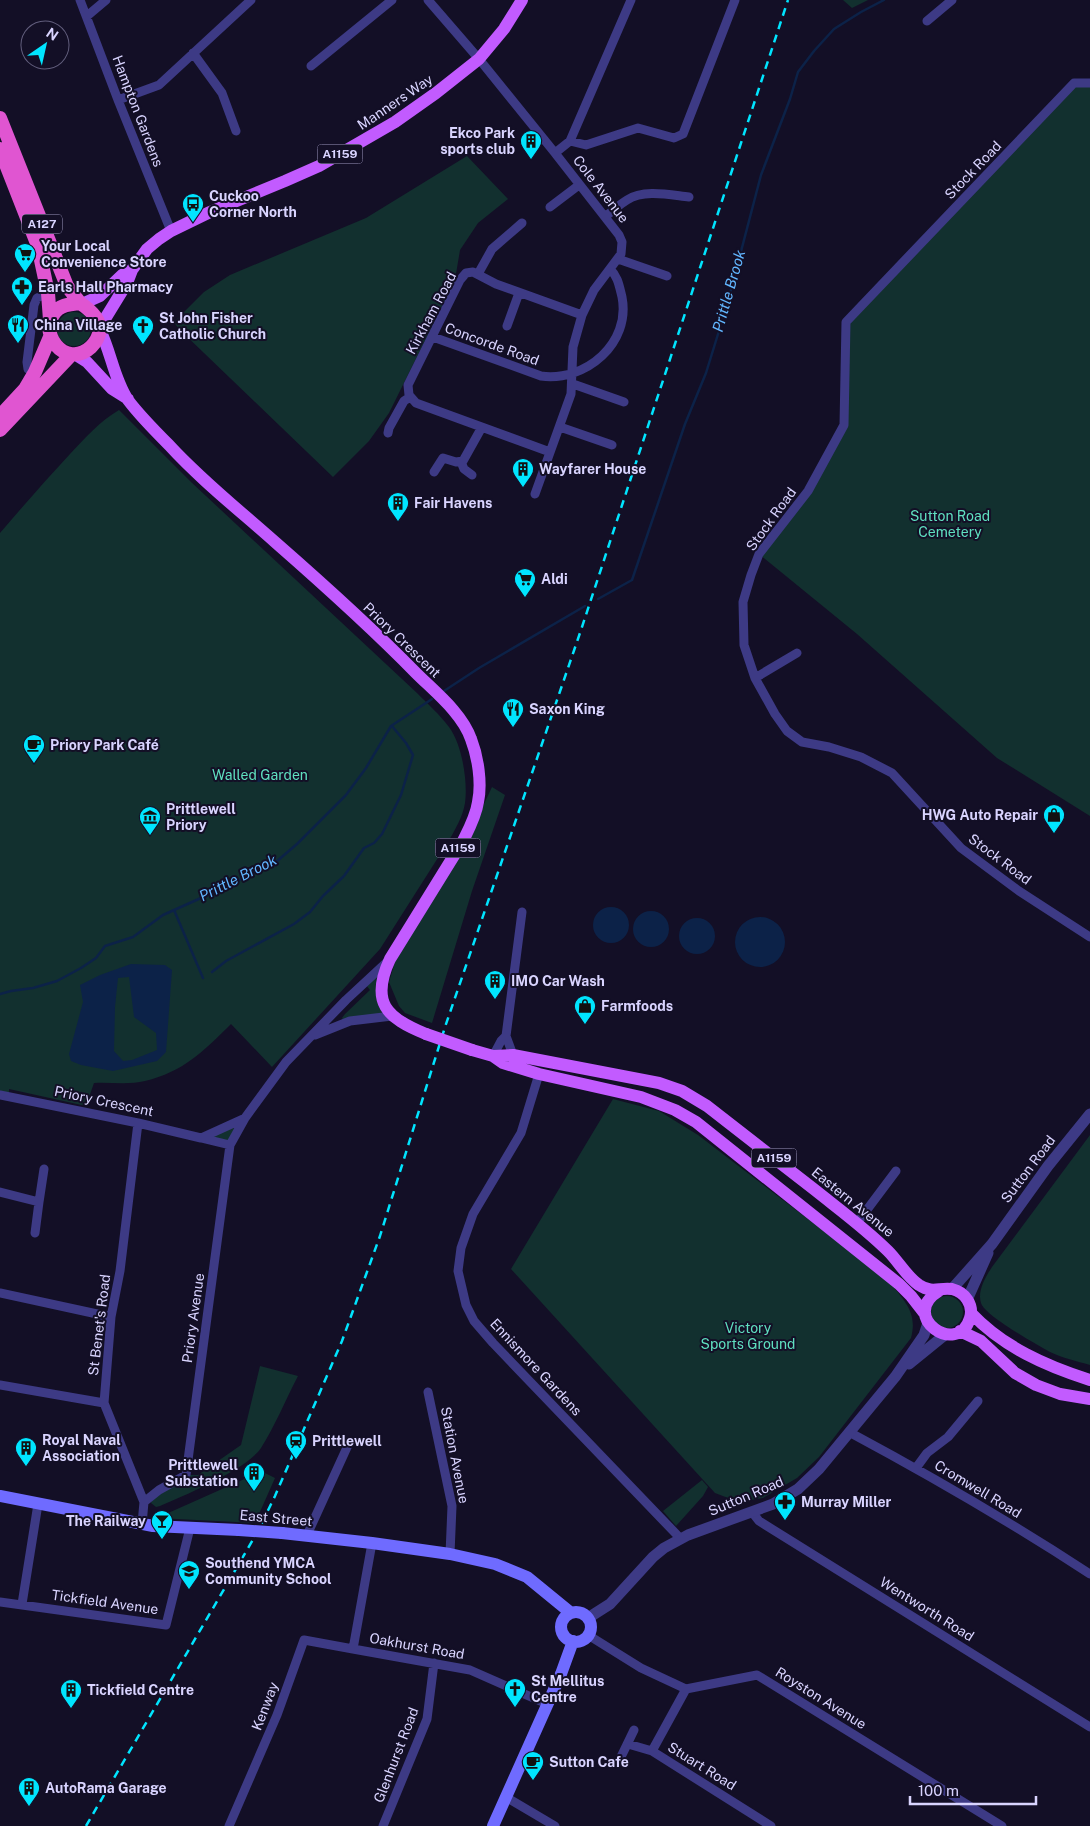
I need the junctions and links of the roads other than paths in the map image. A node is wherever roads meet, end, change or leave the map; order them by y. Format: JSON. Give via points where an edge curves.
{"nodes":[{"id":1,"x":80,"y":0,"type":"edge"},
{"id":2,"x":106,"y":0,"type":"edge"},
{"id":3,"x":251,"y":0,"type":"edge"},
{"id":4,"x":392,"y":0,"type":"edge"},
{"id":5,"x":428,"y":0,"type":"edge"},
{"id":6,"x":522,"y":0,"type":"edge"},
{"id":7,"x":631,"y":0,"type":"edge"},
{"id":8,"x":735,"y":0,"type":"edge"},
{"id":9,"x":952,"y":0,"type":"edge"},
{"id":10,"x":87,"y":16,"type":"junction"},
{"id":11,"x":927,"y":21,"type":"dead end"},
{"id":12,"x":193,"y":54,"type":"junction"},
{"id":13,"x":479,"y":59,"type":"junction"},
{"id":14,"x":311,"y":66,"type":"dead end"},
{"id":15,"x":1090,"y":83,"type":"edge"},
{"id":16,"x":118,"y":100,"type":"junction"},
{"id":17,"x":0,"y":118,"type":"edge"},
{"id":18,"x":236,"y":131,"type":"dead end"},
{"id":19,"x":570,"y":141,"type":"junction"},
{"id":20,"x":0,"y":149,"type":"edge"},
{"id":21,"x":556,"y":153,"type":"junction"},
{"id":22,"x":579,"y":185,"type":"junction"},
{"id":23,"x":689,"y":197,"type":"dead end"},
{"id":24,"x":550,"y":207,"type":"dead end"},
{"id":25,"x":605,"y":217,"type":"junction"},
{"id":26,"x":522,"y":223,"type":"dead end"},
{"id":27,"x":171,"y":231,"type":"junction"},
{"id":28,"x":618,"y":259,"type":"junction"},
{"id":29,"x":610,"y":269,"type":"junction"},
{"id":30,"x":132,"y":270,"type":"junction"},
{"id":31,"x":478,"y":274,"type":"junction"},
{"id":32,"x":667,"y":276,"type":"dead end"},
{"id":33,"x":48,"y":293,"type":"junction"},
{"id":34,"x":519,"y":293,"type":"junction"},
{"id":35,"x":81,"y":303,"type":"junction"},
{"id":36,"x":582,"y":315,"type":"junction"},
{"id":37,"x":50,"y":320,"type":"junction"},
{"id":38,"x":507,"y":326,"type":"dead end"},
{"id":39,"x":100,"y":328,"type":"junction"},
{"id":40,"x":50,"y":336,"type":"junction"},
{"id":41,"x":433,"y":337,"type":"junction"},
{"id":42,"x":73,"y":355,"type":"junction"},
{"id":43,"x":32,"y":370,"type":"junction"},
{"id":44,"x":572,"y":373,"type":"junction"},
{"id":45,"x":573,"y":384,"type":"junction"},
{"id":46,"x":410,"y":397,"type":"junction"},
{"id":47,"x":128,"y":399,"type":"junction"},
{"id":48,"x":624,"y":402,"type":"dead end"},
{"id":49,"x":0,"y":416,"type":"edge"},
{"id":50,"x":482,"y":427,"type":"junction"},
{"id":51,"x":560,"y":427,"type":"junction"},
{"id":52,"x":0,"y":430,"type":"edge"},
{"id":53,"x":388,"y":433,"type":"dead end"},
{"id":54,"x":612,"y":445,"type":"dead end"},
{"id":55,"x":550,"y":452,"type":"junction"},
{"id":56,"x":461,"y":462,"type":"junction"},
{"id":57,"x":434,"y":472,"type":"dead end"},
{"id":58,"x":472,"y":475,"type":"dead end"},
{"id":59,"x":535,"y":494,"type":"dead end"},
{"id":60,"x":797,"y":653,"type":"dead end"},
{"id":61,"x":755,"y":678,"type":"junction"},
{"id":62,"x":522,"y":912,"type":"dead end"},
{"id":63,"x":1090,"y":937,"type":"edge"},
{"id":64,"x":390,"y":959,"type":"junction"},
{"id":65,"x":392,"y":1016,"type":"junction"},
{"id":66,"x":506,"y":1036,"type":"junction"},
{"id":67,"x":311,"y":1037,"type":"junction"},
{"id":68,"x":493,"y":1056,"type":"junction"},
{"id":69,"x":513,"y":1056,"type":"junction"},
{"id":70,"x":539,"y":1074,"type":"junction"},
{"id":71,"x":0,"y":1095,"type":"edge"},
{"id":72,"x":1090,"y":1114,"type":"edge"},
{"id":73,"x":245,"y":1118,"type":"junction"},
{"id":74,"x":138,"y":1123,"type":"junction"},
{"id":75,"x":201,"y":1138,"type":"junction"},
{"id":76,"x":230,"y":1146,"type":"junction"},
{"id":77,"x":44,"y":1169,"type":"dead end"},
{"id":78,"x":896,"y":1171,"type":"dead end"},
{"id":79,"x":0,"y":1192,"type":"edge"},
{"id":80,"x":39,"y":1202,"type":"junction"},
{"id":81,"x":857,"y":1223,"type":"junction"},
{"id":82,"x":35,"y":1233,"type":"dead end"},
{"id":83,"x":992,"y":1244,"type":"junction"},
{"id":84,"x":952,"y":1289,"type":"junction"},
{"id":85,"x":939,"y":1290,"type":"junction"},
{"id":86,"x":0,"y":1293,"type":"edge"},
{"id":87,"x":967,"y":1300,"type":"junction"},
{"id":88,"x":971,"y":1313,"type":"junction"},
{"id":89,"x":111,"y":1317,"type":"junction"},
{"id":90,"x":927,"y":1318,"type":"junction"},
{"id":91,"x":960,"y":1331,"type":"junction"},
{"id":92,"x":946,"y":1334,"type":"junction"},
{"id":93,"x":894,"y":1377,"type":"junction"},
{"id":94,"x":1090,"y":1380,"type":"edge"},
{"id":95,"x":0,"y":1385,"type":"edge"},
{"id":96,"x":428,"y":1392,"type":"dead end"},
{"id":97,"x":1090,"y":1399,"type":"edge"},
{"id":98,"x":978,"y":1401,"type":"dead end"},
{"id":99,"x":104,"y":1403,"type":"junction"},
{"id":100,"x":849,"y":1432,"type":"junction"},
{"id":101,"x":349,"y":1443,"type":"dead end"},
{"id":102,"x":916,"y":1468,"type":"junction"},
{"id":103,"x":0,"y":1496,"type":"edge"},
{"id":104,"x":144,"y":1502,"type":"junction"},
{"id":105,"x":38,"y":1504,"type":"junction"},
{"id":106,"x":752,"y":1512,"type":"junction"},
{"id":107,"x":142,"y":1524,"type":"junction"},
{"id":108,"x":190,"y":1528,"type":"junction"},
{"id":109,"x":307,"y":1535,"type":"junction"},
{"id":110,"x":680,"y":1538,"type":"junction"},
{"id":111,"x":372,"y":1543,"type":"junction"},
{"id":112,"x":450,"y":1554,"type":"junction"},
{"id":113,"x":1090,"y":1574,"type":"edge"},
{"id":114,"x":544,"y":1590,"type":"junction"},
{"id":115,"x":0,"y":1602,"type":"edge"},
{"id":116,"x":22,"y":1604,"type":"junction"},
{"id":117,"x":571,"y":1613,"type":"junction"},
{"id":118,"x":588,"y":1618,"type":"junction"},
{"id":119,"x":561,"y":1624,"type":"junction"},
{"id":120,"x":588,"y":1636,"type":"junction"},
{"id":121,"x":574,"y":1641,"type":"junction"},
{"id":122,"x":353,"y":1649,"type":"junction"},
{"id":123,"x":434,"y":1663,"type":"junction"},
{"id":124,"x":686,"y":1689,"type":"junction"},
{"id":125,"x":548,"y":1704,"type":"junction"},
{"id":126,"x":1090,"y":1727,"type":"edge"},
{"id":127,"x":634,"y":1730,"type":"dead end"},
{"id":128,"x":628,"y":1744,"type":"junction"},
{"id":129,"x":652,"y":1751,"type":"junction"},
{"id":130,"x":619,"y":1760,"type":"dead end"},
{"id":131,"x":506,"y":1797,"type":"junction"},
{"id":132,"x":229,"y":1826,"type":"edge"},
{"id":133,"x":383,"y":1826,"type":"edge"},
{"id":134,"x":494,"y":1826,"type":"edge"},
{"id":135,"x":555,"y":1826,"type":"edge"},
{"id":136,"x":771,"y":1826,"type":"edge"},
{"id":137,"x":1002,"y":1826,"type":"edge"}],
"edges":[{"from":1,"to":10,"type":"street","name":"Hampton Gardens"},
{"from":2,"to":10,"type":"street"},
{"from":3,"to":12,"type":"street"},
{"from":4,"to":14,"type":"street"},
{"from":5,"to":13,"type":"street","name":"Cole Avenue"},
{"from":6,"to":13,"type":"main road","name":"Manners Way","number":"A1159"},
{"from":7,"to":19,"type":"street"},
{"from":8,"to":19,"type":"street","via":[[683,134],[674,138],[638,128],[586,145]]},
{"from":9,"to":11,"type":"street"},
{"from":10,"to":16,"type":"street","name":"Hampton Gardens"},
{"from":12,"to":16,"type":"street","via":[[159,84]]},
{"from":12,"to":18,"type":"street","via":[[222,93]]},
{"from":13,"to":21,"type":"street","name":"Cole Avenue"},
{"from":13,"to":27,"type":"main road","name":"Manners Way","number":"A1159","via":[[395,122],[347,150]]},
{"from":15,"to":61,"type":"street","name":"Stock Road","via":[[1074,83],[846,322],[844,425],[808,491],[759,554],[743,602],[744,645]]},
{"from":16,"to":27,"type":"street","name":"Hampton Gardens"},
{"from":17,"to":35,"type":"highway","number":"A127","via":[[67,286]]},
{"from":19,"to":21,"type":"street"},
{"from":20,"to":33,"type":"highway","number":"A127","via":[[38,246]]},
{"from":21,"to":22,"type":"street","name":"Cole Avenue"},
{"from":22,"to":24,"type":"street"},
{"from":22,"to":25,"type":"street","name":"Cole Avenue"},
{"from":23,"to":25,"type":"street","via":[[666,194],[636,196]]},
{"from":25,"to":28,"type":"street","name":"Cole Avenue","via":[[622,242]]},
{"from":26,"to":31,"type":"street","via":[[492,248]]},
{"from":27,"to":30,"type":"main road","name":"Manners Way","number":"A1159","via":[[148,249]]},
{"from":28,"to":29,"type":"street"},
{"from":28,"to":32,"type":"street"},
{"from":29,"to":36,"type":"street","via":[[594,290]]},
{"from":29,"to":44,"type":"street","name":"Concorde Road","via":[[618,280],[624,312],[615,340],[604,356]]},
{"from":30,"to":35,"type":"main road","name":"Manners Way","number":"A1159","via":[[100,296]]},
{"from":30,"to":39,"type":"main road","name":"Manners Way","number":"A1159"},
{"from":31,"to":34,"type":"street","name":"Kirkham Road"},
{"from":31,"to":41,"type":"street","name":"Kirkham Road","via":[[470,272],[463,276]]},
{"from":33,"to":37,"type":"highway","number":"A127"},
{"from":33,"to":43,"type":"street","via":[[35,301],[27,362]]},
{"from":34,"to":36,"type":"street","name":"Kirkham Road"},
{"from":34,"to":38,"type":"street"},
{"from":35,"to":37,"type":"highway","via":[[63,306]]},
{"from":35,"to":39,"type":"highway","via":[[96,318]]},
{"from":36,"to":44,"type":"street","via":[[573,347]]},
{"from":37,"to":40,"type":"highway"},
{"from":39,"to":42,"type":"highway","via":[[94,344],[83,353]]},
{"from":39,"to":47,"type":"main road","name":"Priory Crescent","number":"A1159","via":[[112,366]]},
{"from":40,"to":42,"type":"highway","via":[[58,349]]},
{"from":40,"to":43,"type":"highway"},
{"from":41,"to":44,"type":"street","name":"Concorde Road","via":[[541,376]]},
{"from":41,"to":46,"type":"street","name":"Kirkham Road","via":[[408,385]]},
{"from":42,"to":47,"type":"main road","name":"Priory Crescent","number":"A1159","via":[[93,368],[112,390]]},
{"from":42,"to":52,"type":"highway"},
{"from":43,"to":49,"type":"highway","via":[[24,389]]},
{"from":44,"to":45,"type":"street"},
{"from":45,"to":48,"type":"street"},
{"from":45,"to":51,"type":"street"},
{"from":46,"to":50,"type":"street","via":[[416,403]]},
{"from":46,"to":53,"type":"street","name":"Kirkham Road","via":[[404,401]]},
{"from":47,"to":64,"type":"main road","name":"Priory Crescent","number":"A1159","via":[[170,446],[222,496],[402,658],[450,708],[471,739],[479,785],[473,821]]},
{"from":50,"to":55,"type":"street"},
{"from":50,"to":56,"type":"street"},
{"from":51,"to":54,"type":"street"},
{"from":51,"to":55,"type":"street"},
{"from":55,"to":59,"type":"street"},
{"from":56,"to":57,"type":"street","via":[[443,458]]},
{"from":56,"to":58,"type":"street"},
{"from":60,"to":61,"type":"street"},
{"from":61,"to":63,"type":"street","name":"Stock Road","via":[[787,732],[802,742],[861,757],[892,773],[961,848]]},
{"from":62,"to":66,"type":"street"},
{"from":64,"to":65,"type":"main road","name":"Priory Crescent","number":"A1159","via":[[382,975],[380,990]]},
{"from":64,"to":67,"type":"street","name":"Priory Crescent"},
{"from":65,"to":67,"type":"street","name":"Priory Crescent","via":[[350,1021]]},
{"from":65,"to":68,"type":"main road","name":"Eastern Avenue","number":"A1159","bridge":true,"via":[[426,1034]]},
{"from":66,"to":68,"type":"street"},
{"from":66,"to":69,"type":"street"},
{"from":67,"to":73,"type":"street","name":"Priory Crescent","via":[[286,1062]]},
{"from":68,"to":69,"type":"main road","name":"Eastern Avenue","number":"A1159"},
{"from":68,"to":70,"type":"main road","name":"Eastern Avenue","number":"A1159","via":[[503,1064]]},
{"from":69,"to":81,"type":"main road","name":"Eastern Avenue","number":"A1159","via":[[659,1083],[682,1092],[707,1106]]},
{"from":70,"to":90,"type":"main road","name":"Eastern Avenue","number":"A1159","via":[[641,1097],[696,1122],[899,1284]]},
{"from":70,"to":110,"type":"street","name":"Ennismore Gardens","via":[[521,1133],[473,1214],[461,1248],[458,1271],[466,1305],[493,1343]]},
{"from":71,"to":74,"type":"street","name":"Priory Crescent"},
{"from":72,"to":83,"type":"street","name":"Sutton Road"},
{"from":73,"to":75,"type":"street","name":"Priory Crescent"},
{"from":73,"to":76,"type":"street","name":"Priory Avenue"},
{"from":74,"to":75,"type":"street","name":"Priory Crescent"},
{"from":74,"to":89,"type":"street","name":"St Benet's Road","via":[[120,1271]]},
{"from":75,"to":76,"type":"street","name":"Priory Crescent"},
{"from":76,"to":104,"type":"street","name":"Priory Avenue","via":[[186,1475]]},
{"from":77,"to":80,"type":"street"},
{"from":78,"to":81,"type":"street"},
{"from":79,"to":80,"type":"street"},
{"from":80,"to":82,"type":"street"},
{"from":81,"to":85,"type":"main road","name":"Eastern Avenue","number":"A1159","via":[[919,1285]]},
{"from":83,"to":84,"type":"street","name":"Sutton Road"},
{"from":83,"to":87,"type":"street","name":"Sutton Road"},
{"from":84,"to":85,"type":"main road","name":"Eastern Avenue"},
{"from":84,"to":87,"type":"main road"},
{"from":85,"to":90,"type":"main road","via":[[928,1300]]},
{"from":86,"to":89,"type":"street"},
{"from":87,"to":88,"type":"main road"},
{"from":88,"to":91,"type":"main road","via":[[968,1323]]},
{"from":88,"to":94,"type":"main road","via":[[984,1328],[1022,1352]]},
{"from":89,"to":99,"type":"street","name":"St Benet's Road"},
{"from":90,"to":92,"type":"main road","name":"Eastern Avenue","via":[[933,1328]]},
{"from":90,"to":93,"type":"street","name":"Sutton Road","via":[[924,1335]]},
{"from":91,"to":92,"type":"main road"},
{"from":91,"to":97,"type":"main road","via":[[982,1341],[1015,1373],[1036,1385],[1060,1394]]},
{"from":92,"to":93,"type":"street","name":"Sutton Road"},
{"from":93,"to":100,"type":"street","name":"Sutton Road"},
{"from":95,"to":99,"type":"street"},
{"from":96,"to":112,"type":"street","name":"Station Avenue","via":[[452,1506]]},
{"from":98,"to":102,"type":"street"},
{"from":99,"to":104,"type":"street","name":"St Benet's Road"},
{"from":100,"to":102,"type":"street","name":"Cromwell Road"},
{"from":100,"to":106,"type":"street","name":"Sutton Road","via":[[798,1489]]},
{"from":101,"to":109,"type":"street"},
{"from":102,"to":113,"type":"street","name":"Cromwell Road"},
{"from":103,"to":105,"type":"main road","name":"East Street"},
{"from":104,"to":107,"type":"street","name":"St Benet's Road"},
{"from":105,"to":107,"type":"main road","name":"East Street"},
{"from":105,"to":116,"type":"street"},
{"from":106,"to":110,"type":"street","name":"Sutton Road"},
{"from":106,"to":126,"type":"street","name":"Wentworth Road","via":[[758,1521]]},
{"from":107,"to":108,"type":"main road","name":"East Street"},
{"from":108,"to":109,"type":"main road","name":"East Street","bridge":true},
{"from":108,"to":116,"type":"street","name":"Tickfield Avenue","via":[[166,1625]]},
{"from":109,"to":111,"type":"main road","name":"East Street"},
{"from":110,"to":118,"type":"street","name":"Sutton Road","via":[[653,1557],[610,1604]]},
{"from":111,"to":112,"type":"main road","name":"East Street"},
{"from":111,"to":122,"type":"street","name":"Oakhurst Road"},
{"from":112,"to":114,"type":"main road","name":"East Street","via":[[514,1570]]},
{"from":114,"to":117,"type":"main road","name":"East Street"},
{"from":114,"to":119,"type":"main road","name":"East Street"},
{"from":115,"to":116,"type":"street","name":"Tickfield Avenue"},
{"from":117,"to":118,"type":"main road","via":[[580,1612]]},
{"from":117,"to":119,"type":"main road"},
{"from":118,"to":120,"type":"main road","via":[[591,1627]]},
{"from":119,"to":121,"type":"main road","via":[[564,1635]]},
{"from":120,"to":121,"type":"main road"},
{"from":120,"to":124,"type":"street","via":[[641,1668]]},
{"from":121,"to":125,"type":"main road"},
{"from":122,"to":123,"type":"street","name":"Oakhurst Road"},
{"from":122,"to":132,"type":"street","name":"Kenway","via":[[304,1640],[277,1715]]},
{"from":123,"to":125,"type":"street","name":"Oakhurst Road","via":[[470,1670]]},
{"from":123,"to":133,"type":"street","name":"Glenhurst Road","via":[[427,1719]]},
{"from":124,"to":129,"type":"street","name":"Stuart Road"},
{"from":124,"to":137,"type":"street","name":"Royston Avenue","via":[[757,1675]]},
{"from":125,"to":131,"type":"main road"},
{"from":127,"to":128,"type":"street"},
{"from":128,"to":129,"type":"street"},
{"from":128,"to":130,"type":"street"},
{"from":129,"to":136,"type":"street","name":"Stuart Road"},
{"from":131,"to":134,"type":"main road"},
{"from":131,"to":135,"type":"street"}]}
